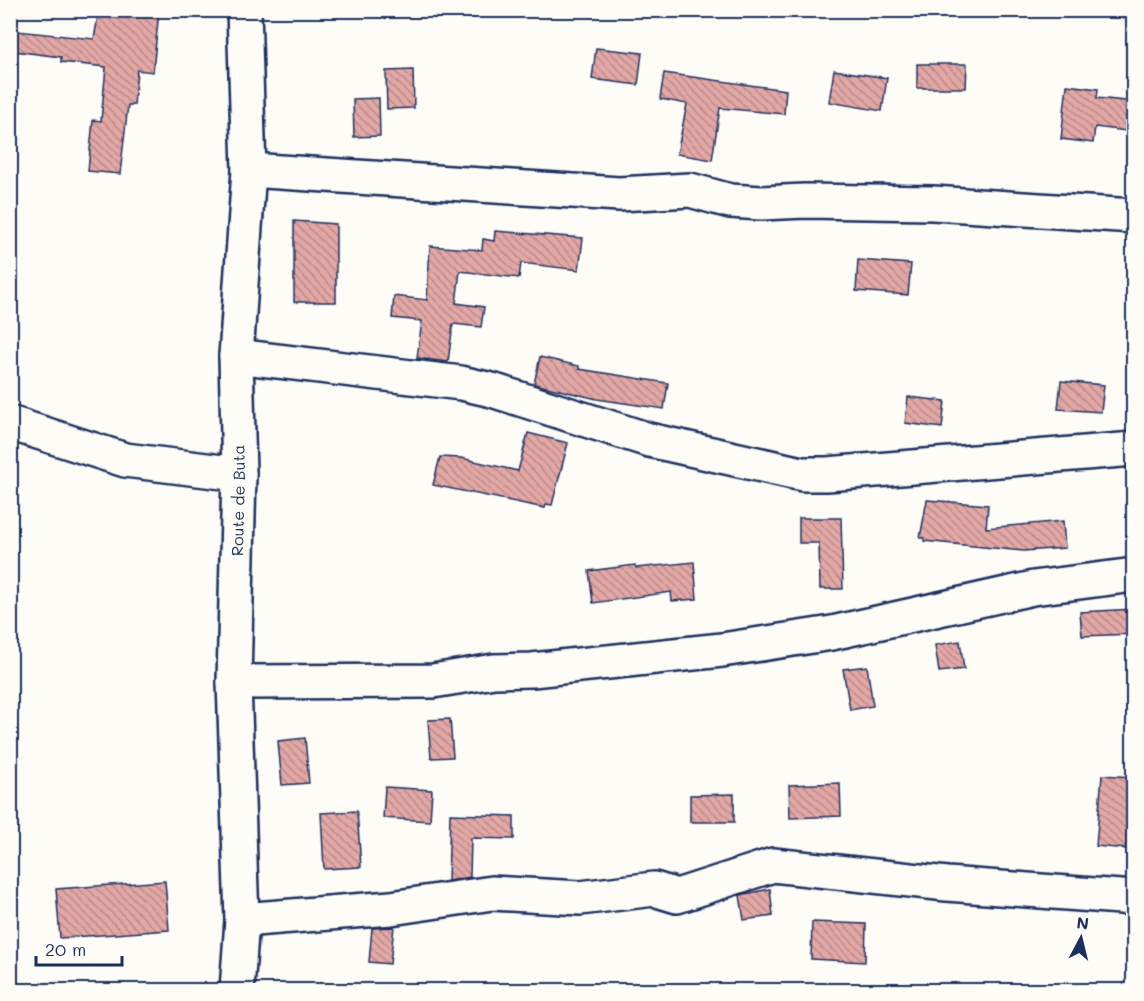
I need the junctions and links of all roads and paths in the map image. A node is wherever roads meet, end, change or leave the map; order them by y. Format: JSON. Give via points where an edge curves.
{"nodes":[{"id":1,"x":244,"y":10,"type":"edge"},
{"id":2,"x":249,"y":170,"type":"junction"},
{"id":3,"x":1134,"y":216,"type":"edge"},
{"id":4,"x":236,"y":356,"type":"junction"},
{"id":5,"x":10,"y":423,"type":"edge"},
{"id":6,"x":1134,"y":448,"type":"edge"},
{"id":7,"x":239,"y":474,"type":"junction"},
{"id":8,"x":1134,"y":575,"type":"edge"},
{"id":9,"x":234,"y":682,"type":"junction"},
{"id":10,"x":1134,"y":898,"type":"edge"},
{"id":11,"x":242,"y":920,"type":"junction"},
{"id":12,"x":237,"y":990,"type":"edge"}],
"edges":[{"from":1,"to":2,"type":"main road","name":"Route de Buta"},
{"from":2,"to":3,"type":"main road","via":[[619,194],[690,190],[730,201],[761,203],[933,203]]},
{"from":2,"to":4,"type":"main road","name":"Route de Buta"},
{"from":4,"to":6,"type":"main road","via":[[461,383],[649,440],[802,474]]},
{"from":4,"to":7,"type":"main road","name":"Route de Buta"},
{"from":5,"to":7,"type":"main road","via":[[124,460]]},
{"from":7,"to":9,"type":"main road","name":"Route de Buta"},
{"from":8,"to":9,"type":"main road","via":[[1033,588],[832,633],[722,650],[494,671],[433,681]]},
{"from":9,"to":11,"type":"main road","name":"Route de Buta"},
{"from":10,"to":11,"type":"main road","via":[[947,884],[773,865],[677,896],[654,889],[580,898],[492,893],[391,908]]},
{"from":11,"to":12,"type":"main road","name":"Route de Buta"}]}
